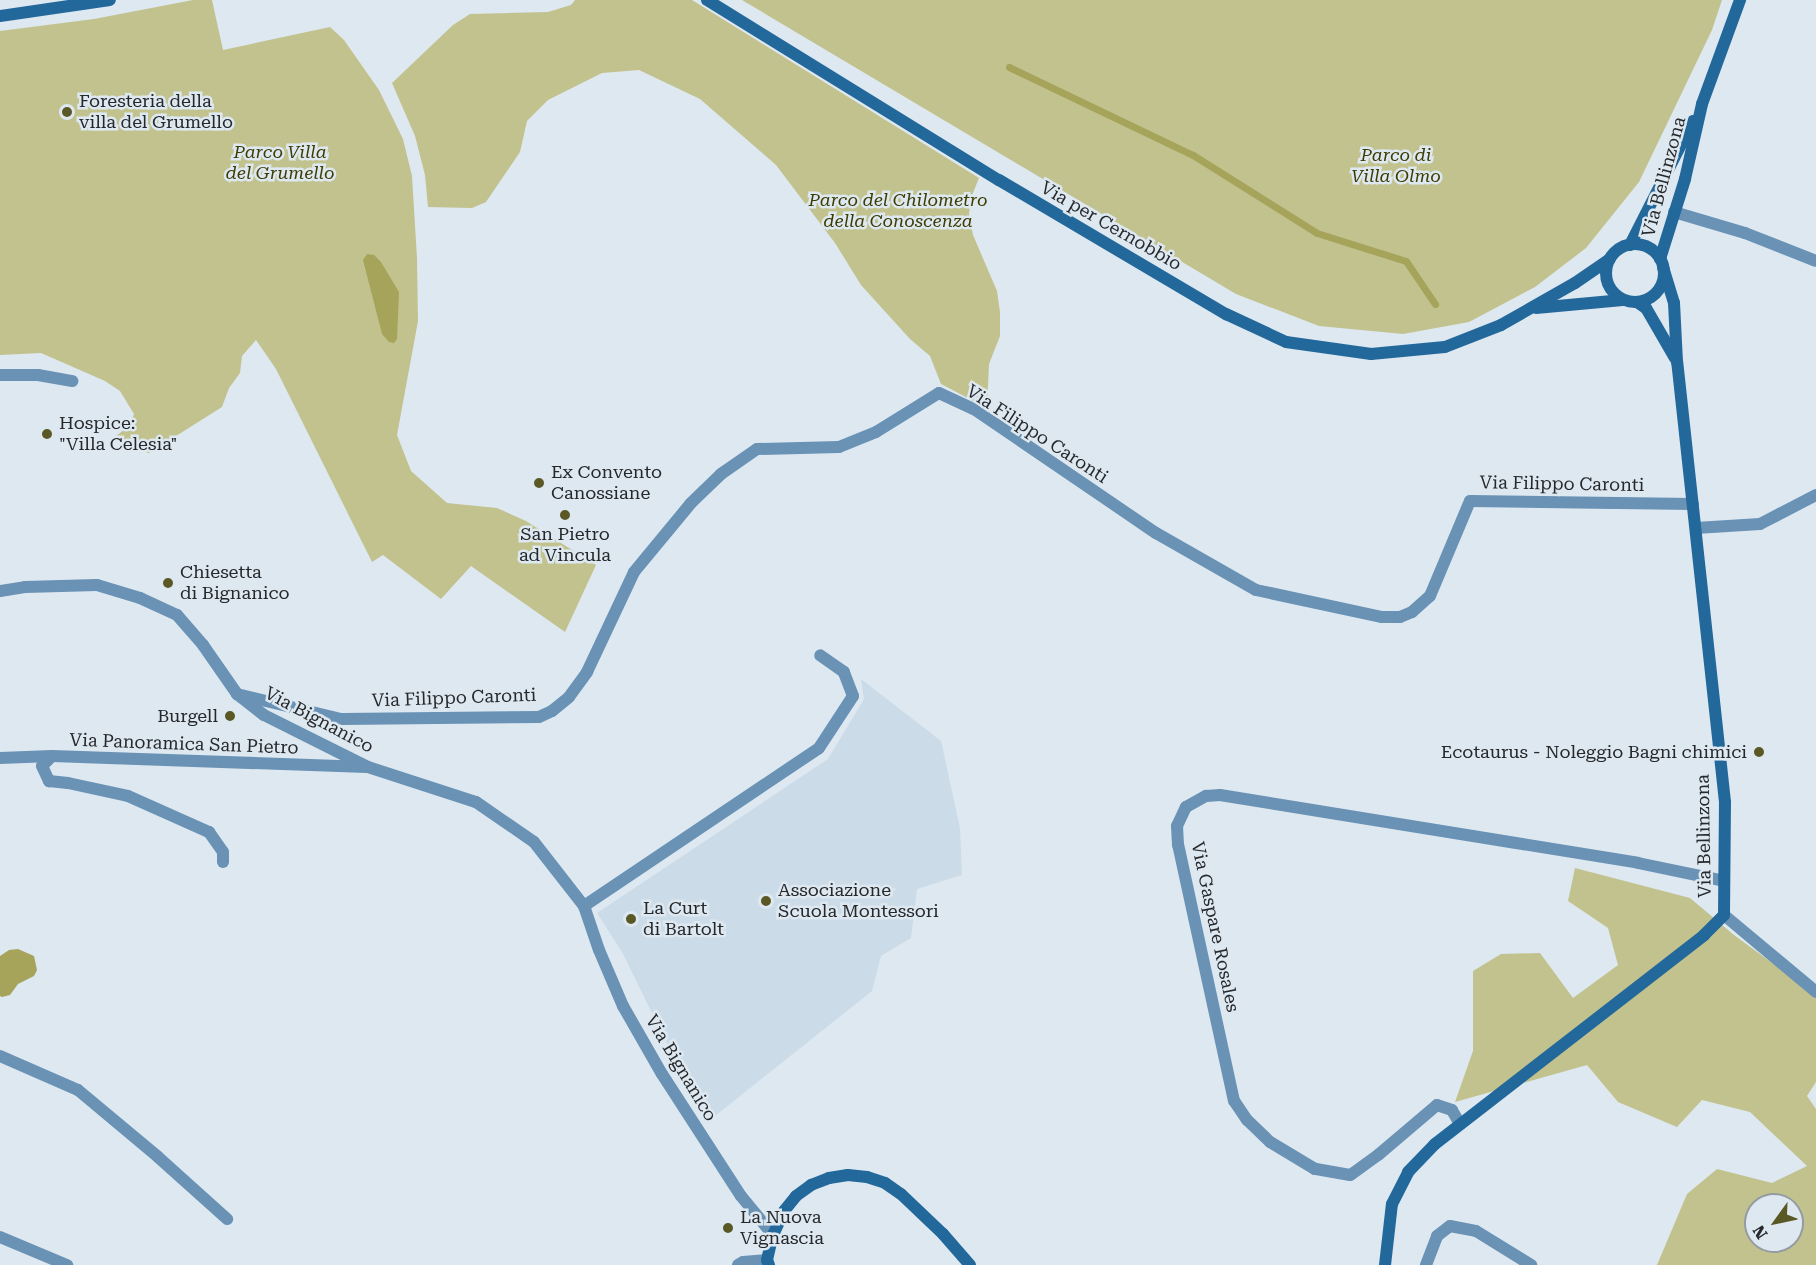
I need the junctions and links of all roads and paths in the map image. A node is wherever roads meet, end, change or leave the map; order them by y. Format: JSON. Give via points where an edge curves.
{"nodes":[{"id":1,"x":110,"y":0,"type":"edge"},
{"id":2,"x":707,"y":0,"type":"edge"},
{"id":3,"x":1740,"y":0,"type":"edge"},
{"id":4,"x":0,"y":16,"type":"edge"},
{"id":5,"x":1702,"y":104,"type":"junction"},
{"id":6,"x":1674,"y":212,"type":"junction"},
{"id":7,"x":1630,"y":245,"type":"junction"},
{"id":8,"x":1610,"y":259,"type":"junction"},
{"id":9,"x":1816,"y":261,"type":"edge"},
{"id":10,"x":1661,"y":263,"type":"junction"},
{"id":11,"x":1623,"y":300,"type":"junction"},
{"id":12,"x":1638,"y":302,"type":"junction"},
{"id":13,"x":1529,"y":309,"type":"junction"},
{"id":14,"x":1677,"y":362,"type":"junction"},
{"id":15,"x":0,"y":375,"type":"edge"},
{"id":16,"x":72,"y":381,"type":"dead end"},
{"id":17,"x":1816,"y":495,"type":"edge"},
{"id":18,"x":1693,"y":504,"type":"junction"},
{"id":19,"x":1696,"y":528,"type":"junction"},
{"id":20,"x":0,"y":591,"type":"edge"},
{"id":21,"x":820,"y":655,"type":"dead end"},
{"id":22,"x":237,"y":694,"type":"junction"},
{"id":23,"x":52,"y":756,"type":"junction"},
{"id":24,"x":0,"y":758,"type":"edge"},
{"id":25,"x":368,"y":767,"type":"junction"},
{"id":26,"x":223,"y":862,"type":"dead end"},
{"id":27,"x":1724,"y":881,"type":"junction"},
{"id":28,"x":584,"y":906,"type":"junction"},
{"id":29,"x":1724,"y":915,"type":"junction"},
{"id":30,"x":1816,"y":992,"type":"edge"},
{"id":31,"x":0,"y":1056,"type":"edge"},
{"id":32,"x":1460,"y":1124,"type":"junction"},
{"id":33,"x":227,"y":1219,"type":"dead end"},
{"id":34,"x":773,"y":1235,"type":"junction"},
{"id":35,"x":0,"y":1237,"type":"edge"},
{"id":36,"x":768,"y":1262,"type":"edge"},
{"id":37,"x":67,"y":1265,"type":"edge"},
{"id":38,"x":738,"y":1265,"type":"edge"},
{"id":39,"x":969,"y":1265,"type":"edge"},
{"id":40,"x":1386,"y":1265,"type":"edge"},
{"id":41,"x":1426,"y":1265,"type":"edge"},
{"id":42,"x":1531,"y":1265,"type":"edge"}],
"edges":[{"from":1,"to":4,"type":"main road"},
{"from":2,"to":13,"type":"main road","name":"Via per Cernobbio","via":[[999,180],[1226,314],[1286,342],[1371,354],[1444,348],[1502,325]]},
{"from":3,"to":5,"type":"main road","name":"Via Bellinzona"},
{"from":5,"to":6,"type":"main road","name":"Via Bellinzona"},
{"from":5,"to":7,"type":"main road","name":"Via Bellinzona"},
{"from":6,"to":9,"type":"street","via":[[1745,233]]},
{"from":6,"to":10,"type":"main road","name":"Via Bellinzona"},
{"from":7,"to":8,"type":"main road"},
{"from":7,"to":10,"type":"main road","via":[[1647,248]]},
{"from":8,"to":11,"type":"main road","via":[[1608,285]]},
{"from":8,"to":13,"type":"main road","name":"Via per Cernobbio"},
{"from":10,"to":12,"type":"main road","via":[[1664,278],[1657,292]]},
{"from":10,"to":14,"type":"main road","name":"Via Bellinzona","via":[[1674,303]]},
{"from":11,"to":12,"type":"main road"},
{"from":11,"to":13,"type":"main road","name":"Via per Cernobbio"},
{"from":12,"to":14,"type":"main road","name":"Via Bellinzona","via":[[1646,308]]},
{"from":14,"to":18,"type":"main road","name":"Via Bellinzona"},
{"from":15,"to":16,"type":"street","via":[[38,375]]},
{"from":17,"to":19,"type":"street","via":[[1760,524]]},
{"from":18,"to":19,"type":"main road","name":"Via Bellinzona"},
{"from":18,"to":22,"type":"street","name":"Via Filippo Caronti","via":[[1470,501],[1430,596],[1412,612],[1382,617],[1256,590],[1156,533],[974,410],[939,393],[876,432],[839,447],[757,449],[721,474],[691,503],[634,572],[587,672],[569,697],[539,717],[341,719]]},
{"from":19,"to":27,"type":"main road","name":"Via Bellinzona","via":[[1725,802]]},
{"from":20,"to":22,"type":"street","name":"Via Bignanico","via":[[97,585],[140,598],[177,615]]},
{"from":21,"to":28,"type":"street","via":[[844,672],[853,696],[819,748]]},
{"from":22,"to":25,"type":"street","name":"Via Bignanico","via":[[264,715]]},
{"from":23,"to":24,"type":"street","name":"Via Panoramica San Pietro"},
{"from":23,"to":25,"type":"street","name":"Via Panoramica San Pietro"},
{"from":23,"to":26,"type":"street","via":[[42,766],[49,781],[128,796],[209,832],[223,852]]},
{"from":25,"to":28,"type":"street","name":"Via Bignanico","via":[[476,802],[534,842]]},
{"from":27,"to":29,"type":"main road","name":"Via Bellinzona"},
{"from":27,"to":32,"type":"street","name":"Via Gaspare Rosales","via":[[1638,863],[1220,795],[1206,796],[1186,807],[1177,826],[1178,845],[1234,1101],[1247,1120],[1270,1143],[1315,1169],[1350,1175],[1437,1105],[1452,1110]]},
{"from":28,"to":34,"type":"street","name":"Via Bignanico","via":[[623,1006],[662,1074],[706,1145]]},
{"from":29,"to":30,"type":"street"},
{"from":29,"to":32,"type":"main road","name":"Via Bellinzona","via":[[1704,935]]},
{"from":31,"to":33,"type":"street","via":[[78,1090],[159,1156]]},
{"from":32,"to":40,"type":"main road","name":"Via Bellinzona","via":[[1408,1172],[1392,1204]]},
{"from":34,"to":36,"type":"main road"},
{"from":34,"to":39,"type":"main road","via":[[784,1211],[811,1185],[848,1175],[867,1177],[901,1194]]},
{"from":35,"to":37,"type":"street"},
{"from":36,"to":38,"type":"street"},
{"from":41,"to":42,"type":"street","via":[[1437,1236],[1450,1226],[1476,1231]]}]}
